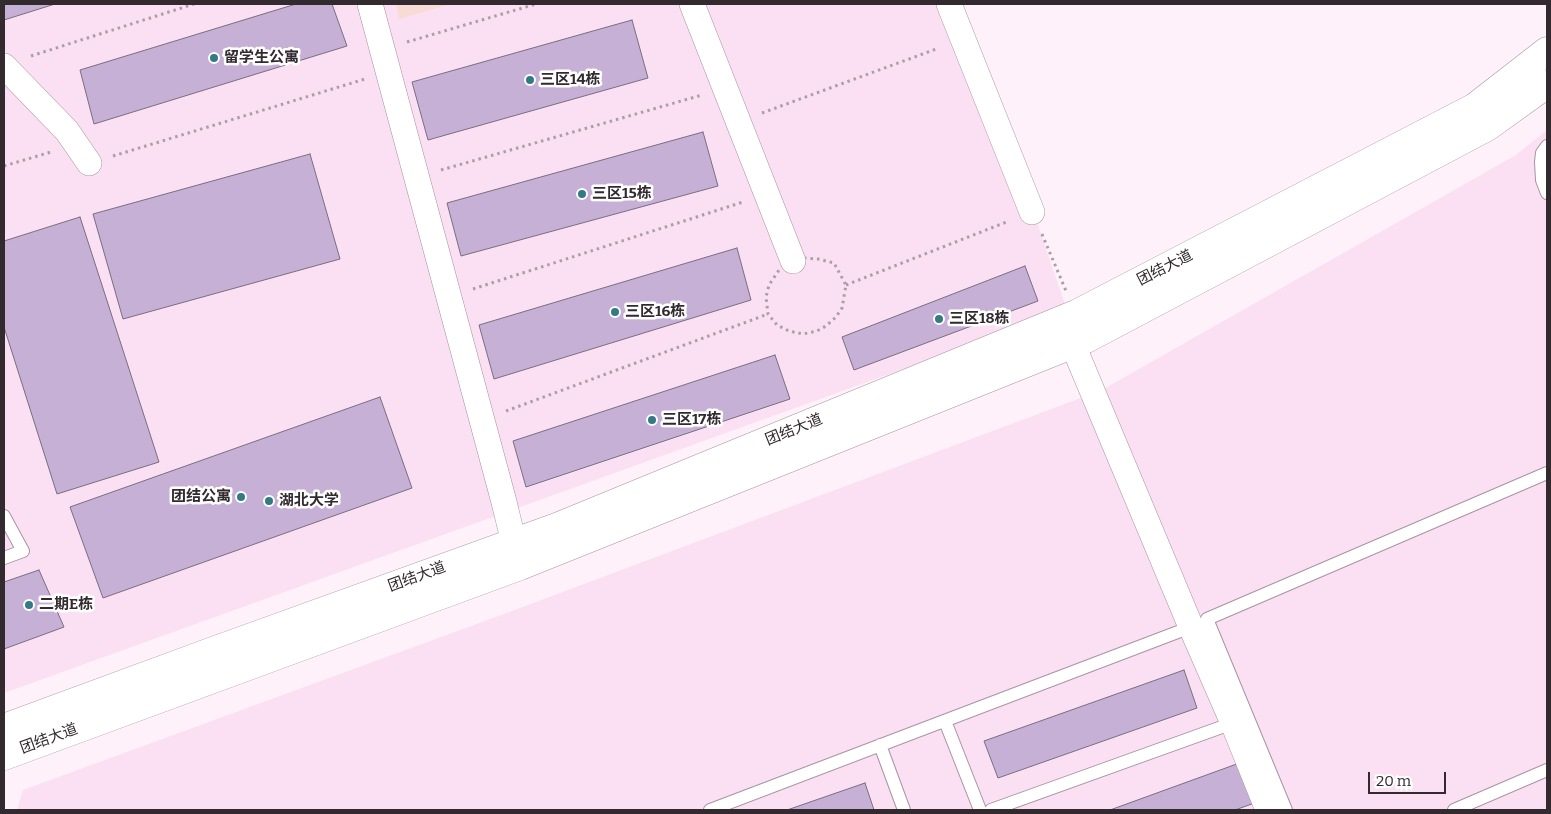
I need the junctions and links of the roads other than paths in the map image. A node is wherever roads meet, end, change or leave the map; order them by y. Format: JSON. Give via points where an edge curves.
{"nodes":[{"id":1,"x":370,"y":4,"type":"edge"},
{"id":2,"x":692,"y":4,"type":"edge"},
{"id":3,"x":949,"y":4,"type":"edge"},
{"id":4,"x":1547,"y":51,"type":"edge"},
{"id":5,"x":13,"y":62,"type":"edge"},
{"id":6,"x":1547,"y":84,"type":"edge"},
{"id":7,"x":1547,"y":146,"type":"edge"},
{"id":8,"x":82,"y":154,"type":"road end"},
{"id":9,"x":1547,"y":192,"type":"edge"},
{"id":10,"x":1032,"y":212,"type":"road end"},
{"id":11,"x":793,"y":261,"type":"road end"},
{"id":12,"x":1073,"y":345,"type":"junction"},
{"id":13,"x":1547,"y":472,"type":"edge"},
{"id":14,"x":4,"y":516,"type":"edge"},
{"id":15,"x":514,"y":543,"type":"junction"},
{"id":16,"x":4,"y":558,"type":"edge"},
{"id":17,"x":1191,"y":627,"type":"junction"},
{"id":18,"x":945,"y":721,"type":"junction"},
{"id":19,"x":1233,"y":723,"type":"junction"},
{"id":20,"x":4,"y":728,"type":"edge"},
{"id":21,"x":880,"y":745,"type":"junction"},
{"id":22,"x":4,"y":756,"type":"edge"},
{"id":23,"x":1547,"y":770,"type":"edge"},
{"id":24,"x":710,"y":810,"type":"edge"},
{"id":25,"x":904,"y":810,"type":"edge"},
{"id":26,"x":980,"y":810,"type":"edge"},
{"id":27,"x":991,"y":810,"type":"edge"},
{"id":28,"x":1268,"y":810,"type":"edge"},
{"id":29,"x":1286,"y":810,"type":"edge"},
{"id":30,"x":1454,"y":810,"type":"edge"}],
"edges":[{"from":1,"to":15,"type":"street"},
{"from":2,"to":11,"type":"street"},
{"from":3,"to":10,"type":"street"},
{"from":4,"to":15,"type":"main road","name":"团结大道","via":[[1475,107],[1076,314]]},
{"from":5,"to":8,"type":"street"},
{"from":6,"to":12,"type":"main road","name":"团结大道","via":[[1486,127]]},
{"from":7,"to":9,"type":"lane","via":[[1540,162]]},
{"from":12,"to":17,"type":"street"},
{"from":12,"to":22,"type":"main road","name":"团结大道","via":[[520,566]]},
{"from":13,"to":29,"type":"lane","via":[[1207,619]]},
{"from":14,"to":16,"type":"lane","via":[[23,551]]},
{"from":15,"to":20,"type":"main road","name":"团结大道"},
{"from":17,"to":18,"type":"lane"},
{"from":17,"to":19,"type":"street"},
{"from":18,"to":21,"type":"lane"},
{"from":18,"to":26,"type":"lane"},
{"from":19,"to":27,"type":"lane"},
{"from":19,"to":28,"type":"street"},
{"from":21,"to":24,"type":"lane"},
{"from":21,"to":25,"type":"lane"},
{"from":23,"to":30,"type":"lane"}]}
